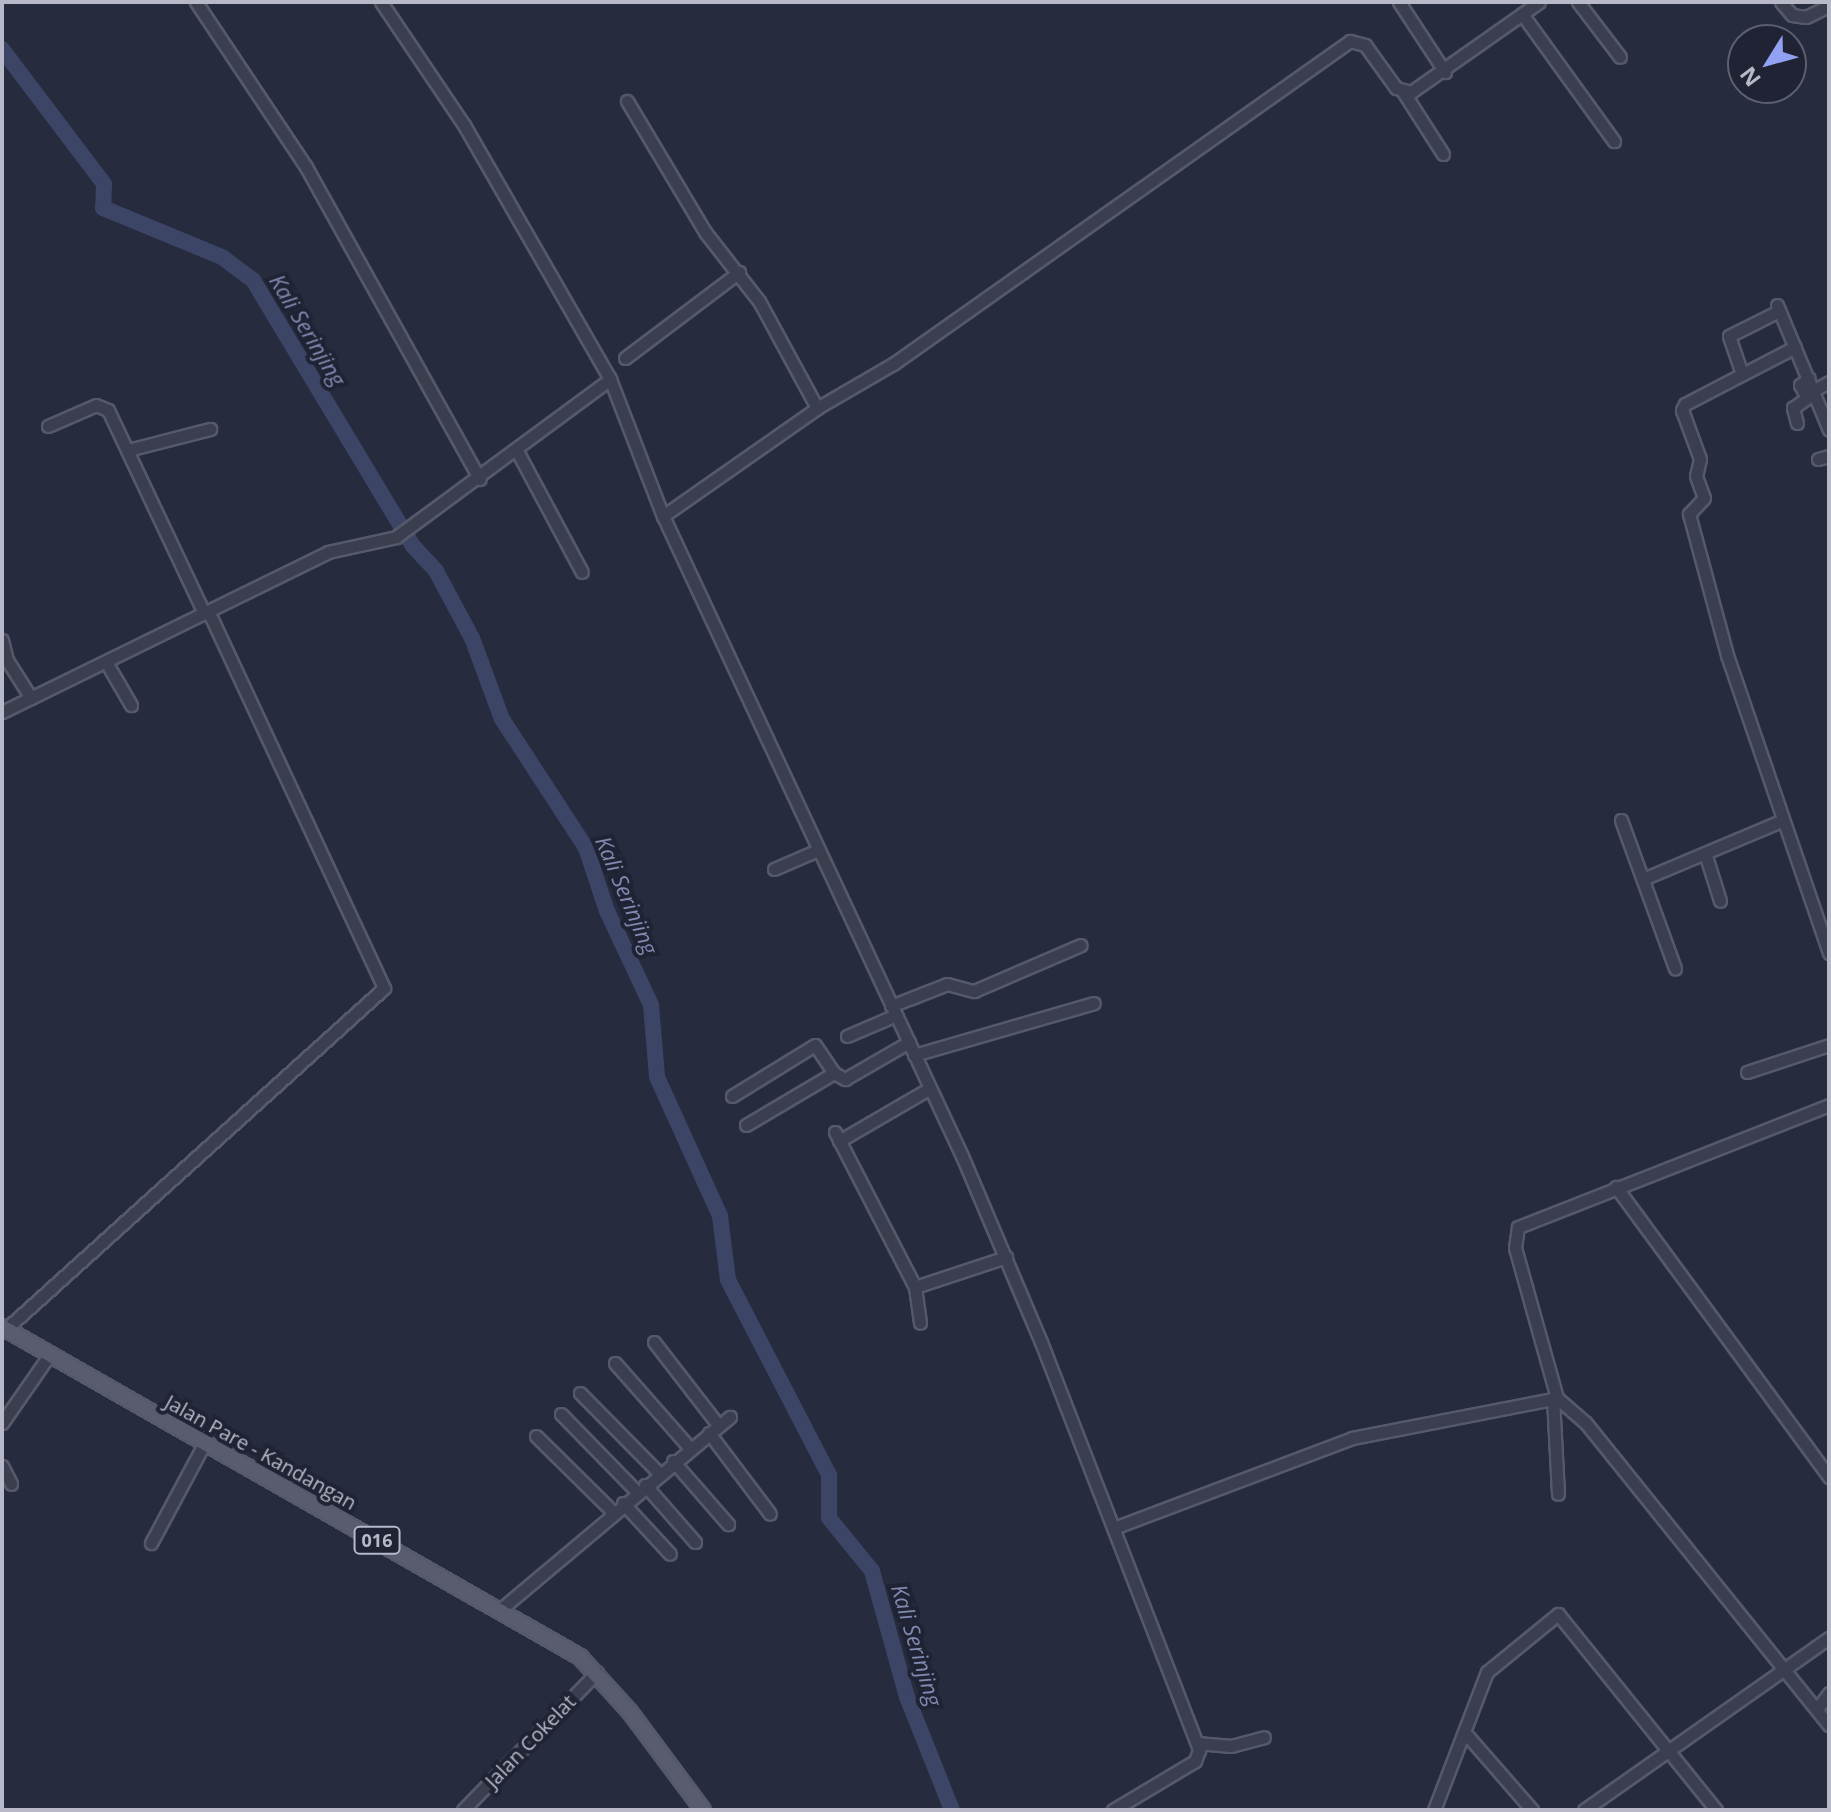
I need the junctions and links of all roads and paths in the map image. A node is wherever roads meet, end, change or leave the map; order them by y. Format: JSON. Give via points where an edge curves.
{"nodes":[{"id":1,"x":196,"y":2,"type":"edge"},
{"id":2,"x":381,"y":2,"type":"edge"},
{"id":3,"x":1399,"y":2,"type":"edge"},
{"id":4,"x":1539,"y":2,"type":"edge"},
{"id":5,"x":1578,"y":2,"type":"edge"},
{"id":6,"x":1781,"y":2,"type":"edge"},
{"id":7,"x":1829,"y":6,"type":"edge"},
{"id":8,"x":1522,"y":14,"type":"junction"},
{"id":9,"x":1620,"y":57,"type":"dead end"},
{"id":10,"x":1445,"y":72,"type":"junction"},
{"id":11,"x":1402,"y":90,"type":"junction"},
{"id":12,"x":627,"y":101,"type":"dead end"},
{"id":13,"x":1614,"y":141,"type":"dead end"},
{"id":14,"x":1443,"y":154,"type":"dead end"},
{"id":15,"x":739,"y":272,"type":"junction"},
{"id":16,"x":1795,"y":347,"type":"junction"},
{"id":17,"x":625,"y":358,"type":"dead end"},
{"id":18,"x":1742,"y":374,"type":"junction"},
{"id":19,"x":610,"y":379,"type":"junction"},
{"id":20,"x":1829,"y":382,"type":"edge"},
{"id":21,"x":1812,"y":384,"type":"junction"},
{"id":22,"x":817,"y":408,"type":"junction"},
{"id":23,"x":1797,"y":423,"type":"dead end"},
{"id":24,"x":48,"y":426,"type":"dead end"},
{"id":25,"x":210,"y":429,"type":"dead end"},
{"id":26,"x":1829,"y":430,"type":"edge"},
{"id":27,"x":128,"y":450,"type":"junction"},
{"id":28,"x":517,"y":451,"type":"junction"},
{"id":29,"x":480,"y":479,"type":"junction"},
{"id":30,"x":663,"y":516,"type":"junction"},
{"id":31,"x":582,"y":572,"type":"dead end"},
{"id":32,"x":206,"y":612,"type":"junction"},
{"id":33,"x":2,"y":640,"type":"edge"},
{"id":34,"x":106,"y":662,"type":"junction"},
{"id":35,"x":31,"y":698,"type":"junction"},
{"id":36,"x":131,"y":705,"type":"dead end"},
{"id":37,"x":2,"y":712,"type":"edge"},
{"id":38,"x":1621,"y":820,"type":"dead end"},
{"id":39,"x":1781,"y":821,"type":"junction"},
{"id":40,"x":818,"y":850,"type":"junction"},
{"id":41,"x":1705,"y":853,"type":"junction"},
{"id":42,"x":774,"y":869,"type":"dead end"},
{"id":43,"x":1643,"y":879,"type":"junction"},
{"id":44,"x":1720,"y":901,"type":"dead end"},
{"id":45,"x":1081,"y":945,"type":"dead end"},
{"id":46,"x":1829,"y":953,"type":"edge"},
{"id":47,"x":1675,"y":968,"type":"dead end"},
{"id":48,"x":1094,"y":1003,"type":"dead end"},
{"id":49,"x":894,"y":1010,"type":"junction"},
{"id":50,"x":847,"y":1036,"type":"dead end"},
{"id":51,"x":909,"y":1042,"type":"junction"},
{"id":52,"x":1829,"y":1045,"type":"edge"},
{"id":53,"x":914,"y":1055,"type":"junction"},
{"id":54,"x":1747,"y":1072,"type":"dead end"},
{"id":55,"x":834,"y":1073,"type":"junction"},
{"id":56,"x":930,"y":1088,"type":"junction"},
{"id":57,"x":732,"y":1096,"type":"dead end"},
{"id":58,"x":1829,"y":1105,"type":"edge"},
{"id":59,"x":746,"y":1125,"type":"dead end"},
{"id":60,"x":1616,"y":1187,"type":"junction"},
{"id":61,"x":1006,"y":1257,"type":"junction"},
{"id":62,"x":915,"y":1287,"type":"junction"},
{"id":63,"x":920,"y":1323,"type":"dead end"},
{"id":64,"x":4,"y":1328,"type":"edge"},
{"id":65,"x":654,"y":1342,"type":"dead end"},
{"id":66,"x":50,"y":1354,"type":"junction"},
{"id":67,"x":615,"y":1363,"type":"dead end"},
{"id":68,"x":580,"y":1393,"type":"dead end"},
{"id":69,"x":1555,"y":1398,"type":"junction"},
{"id":70,"x":561,"y":1414,"type":"dead end"},
{"id":71,"x":730,"y":1417,"type":"dead end"},
{"id":72,"x":2,"y":1423,"type":"edge"},
{"id":73,"x":714,"y":1429,"type":"junction"},
{"id":74,"x":536,"y":1436,"type":"dead end"},
{"id":75,"x":204,"y":1444,"type":"junction"},
{"id":76,"x":689,"y":1447,"type":"junction"},
{"id":77,"x":673,"y":1461,"type":"junction"},
{"id":78,"x":2,"y":1466,"type":"edge"},
{"id":79,"x":659,"y":1473,"type":"junction"},
{"id":80,"x":1829,"y":1477,"type":"edge"},
{"id":81,"x":11,"y":1484,"type":"dead end"},
{"id":82,"x":641,"y":1489,"type":"junction"},
{"id":83,"x":1558,"y":1494,"type":"dead end"},
{"id":84,"x":623,"y":1503,"type":"junction"},
{"id":85,"x":613,"y":1512,"type":"junction"},
{"id":86,"x":770,"y":1514,"type":"dead end"},
{"id":87,"x":728,"y":1524,"type":"dead end"},
{"id":88,"x":1114,"y":1528,"type":"junction"},
{"id":89,"x":695,"y":1542,"type":"dead end"},
{"id":90,"x":151,"y":1543,"type":"dead end"},
{"id":91,"x":670,"y":1554,"type":"dead end"},
{"id":92,"x":501,"y":1609,"type":"junction"},
{"id":93,"x":1829,"y":1638,"type":"edge"},
{"id":94,"x":1785,"y":1668,"type":"junction"},
{"id":95,"x":597,"y":1672,"type":"junction"},
{"id":96,"x":1829,"y":1693,"type":"edge"},
{"id":97,"x":1817,"y":1709,"type":"junction"},
{"id":98,"x":1829,"y":1725,"type":"edge"},
{"id":99,"x":1466,"y":1734,"type":"junction"},
{"id":100,"x":1264,"y":1737,"type":"dead end"},
{"id":101,"x":1197,"y":1743,"type":"junction"},
{"id":102,"x":1667,"y":1751,"type":"junction"},
{"id":103,"x":463,"y":1810,"type":"edge"},
{"id":104,"x":703,"y":1810,"type":"edge"},
{"id":105,"x":1113,"y":1810,"type":"edge"},
{"id":106,"x":1434,"y":1810,"type":"edge"},
{"id":107,"x":1532,"y":1810,"type":"edge"},
{"id":108,"x":1584,"y":1810,"type":"edge"},
{"id":109,"x":1716,"y":1810,"type":"edge"}],
"edges":[{"from":1,"to":29,"type":"street","via":[[306,167]]},
{"from":2,"to":19,"type":"street","via":[[464,125]]},
{"from":3,"to":10,"type":"street"},
{"from":4,"to":8,"type":"street"},
{"from":5,"to":9,"type":"street"},
{"from":6,"to":7,"type":"street","via":[[1792,15],[1806,17]]},
{"from":8,"to":10,"type":"street"},
{"from":8,"to":13,"type":"street"},
{"from":10,"to":11,"type":"street","via":[[1422,87]]},
{"from":11,"to":14,"type":"street"},
{"from":11,"to":22,"type":"street","via":[[1361,42],[1350,41],[893,364]]},
{"from":12,"to":15,"type":"street","via":[[705,232]]},
{"from":15,"to":17,"type":"street"},
{"from":15,"to":22,"type":"street"},
{"from":16,"to":18,"type":"street"},
{"from":16,"to":18,"type":"street","via":[[1778,308],[1729,336]]},
{"from":16,"to":21,"type":"street"},
{"from":18,"to":39,"type":"street","via":[[1682,407],[1700,459],[1696,476],[1704,498],[1689,514],[1727,655]]},
{"from":19,"to":28,"type":"street"},
{"from":19,"to":30,"type":"street"},
{"from":20,"to":21,"type":"street"},
{"from":21,"to":23,"type":"street","via":[[1800,385],[1807,398],[1793,408]]},
{"from":21,"to":26,"type":"street"},
{"from":22,"to":30,"type":"street"},
{"from":24,"to":27,"type":"street","via":[[101,406]]},
{"from":25,"to":27,"type":"street"},
{"from":27,"to":32,"type":"street"},
{"from":28,"to":29,"type":"street"},
{"from":28,"to":31,"type":"street"},
{"from":29,"to":32,"type":"street","via":[[396,537],[328,552]]},
{"from":30,"to":40,"type":"street"},
{"from":32,"to":34,"type":"street"},
{"from":32,"to":64,"type":"street","via":[[384,988]]},
{"from":33,"to":35,"type":"street","via":[[7,660]]},
{"from":34,"to":35,"type":"street"},
{"from":34,"to":36,"type":"street"},
{"from":35,"to":37,"type":"street"},
{"from":38,"to":43,"type":"street"},
{"from":39,"to":41,"type":"street"},
{"from":39,"to":46,"type":"street"},
{"from":40,"to":42,"type":"street"},
{"from":40,"to":49,"type":"street"},
{"from":41,"to":43,"type":"street"},
{"from":41,"to":44,"type":"street"},
{"from":43,"to":47,"type":"street"},
{"from":45,"to":49,"type":"street","via":[[974,991],[947,984]]},
{"from":48,"to":53,"type":"street"},
{"from":49,"to":50,"type":"street"},
{"from":49,"to":51,"type":"street"},
{"from":51,"to":53,"type":"street"},
{"from":51,"to":55,"type":"street","via":[[845,1079]]},
{"from":52,"to":54,"type":"street"},
{"from":53,"to":56,"type":"street"},
{"from":55,"to":57,"type":"street","via":[[815,1045]]},
{"from":55,"to":59,"type":"street"},
{"from":56,"to":61,"type":"street"},
{"from":56,"to":62,"type":"street","via":[[837,1137]]},
{"from":58,"to":60,"type":"street"},
{"from":60,"to":69,"type":"street","via":[[1525,1223],[1514,1234]]},
{"from":60,"to":80,"type":"street"},
{"from":61,"to":62,"type":"street"},
{"from":61,"to":88,"type":"street"},
{"from":62,"to":63,"type":"street"},
{"from":64,"to":66,"type":"main road","name":"Jalan Pare - Kandangan","number":"016"},
{"from":65,"to":73,"type":"street"},
{"from":66,"to":72,"type":"street"},
{"from":66,"to":75,"type":"main road","name":"Jalan Pare - Kandangan","number":"016"},
{"from":67,"to":76,"type":"street"},
{"from":68,"to":79,"type":"street"},
{"from":69,"to":83,"type":"street"},
{"from":69,"to":88,"type":"street","via":[[1352,1438]]},
{"from":69,"to":94,"type":"street","via":[[1585,1422]]},
{"from":70,"to":82,"type":"street"},
{"from":71,"to":73,"type":"street"},
{"from":73,"to":76,"type":"street"},
{"from":73,"to":86,"type":"street"},
{"from":74,"to":85,"type":"street"},
{"from":75,"to":90,"type":"street"},
{"from":75,"to":92,"type":"main road","name":"Jalan Pare - Kandangan","number":"016"},
{"from":76,"to":77,"type":"street"},
{"from":77,"to":79,"type":"street"},
{"from":77,"to":87,"type":"street"},
{"from":78,"to":81,"type":"street"},
{"from":79,"to":82,"type":"street"},
{"from":82,"to":84,"type":"street"},
{"from":82,"to":89,"type":"street"},
{"from":84,"to":85,"type":"street"},
{"from":84,"to":91,"type":"street"},
{"from":85,"to":92,"type":"street"},
{"from":88,"to":101,"type":"street"},
{"from":92,"to":95,"type":"main road","name":"Jalan Pare - Kandangan","number":"016"},
{"from":93,"to":94,"type":"street"},
{"from":94,"to":97,"type":"street"},
{"from":94,"to":102,"type":"street"},
{"from":95,"to":103,"type":"street","name":"Jalan Cokelat"},
{"from":95,"to":104,"type":"main road","name":"Jalan Pare - Kandangan","number":"016"},
{"from":96,"to":97,"type":"street"},
{"from":97,"to":98,"type":"street"},
{"from":99,"to":102,"type":"street","via":[[1487,1672],[1558,1614]]},
{"from":99,"to":106,"type":"street"},
{"from":99,"to":107,"type":"street"},
{"from":100,"to":101,"type":"street","via":[[1231,1746]]},
{"from":101,"to":105,"type":"street","via":[[1195,1761]]},
{"from":102,"to":108,"type":"street"},
{"from":102,"to":109,"type":"street"}]}
